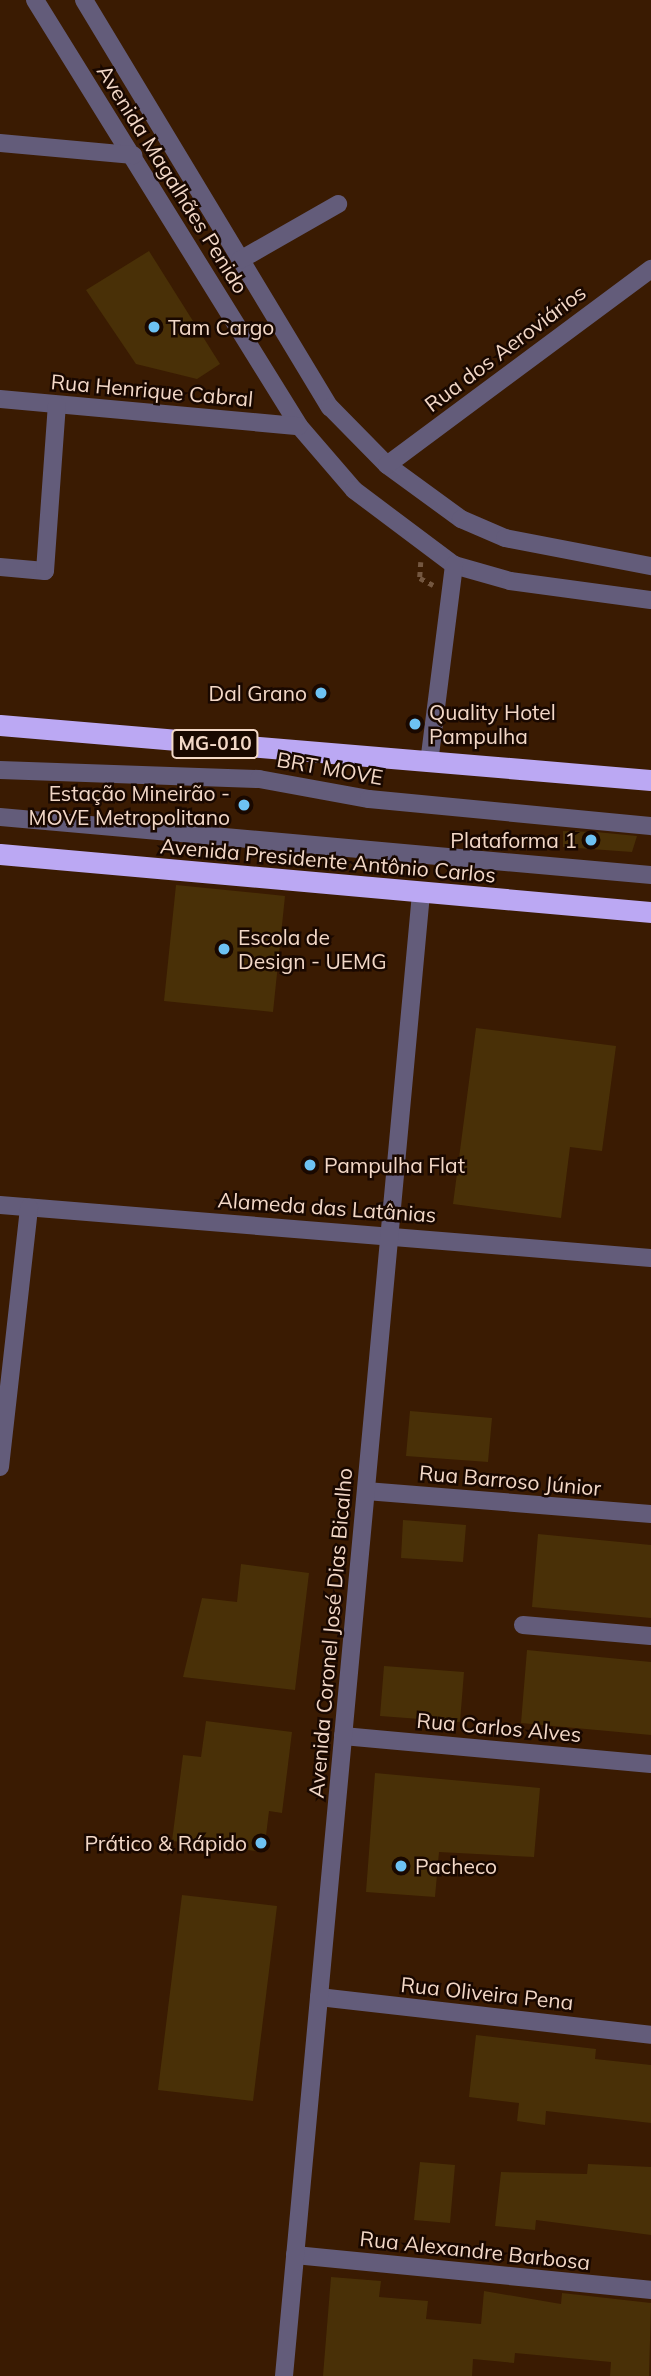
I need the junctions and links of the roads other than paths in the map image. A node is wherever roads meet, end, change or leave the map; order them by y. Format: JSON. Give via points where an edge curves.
{"nodes":[{"id":1,"x":35,"y":0,"type":"edge"},
{"id":2,"x":84,"y":0,"type":"edge"},
{"id":3,"x":0,"y":143,"type":"edge"},
{"id":4,"x":133,"y":155,"type":"junction"},
{"id":5,"x":338,"y":204,"type":"dead end"},
{"id":6,"x":240,"y":260,"type":"junction"},
{"id":7,"x":651,"y":269,"type":"edge"},
{"id":8,"x":0,"y":399,"type":"edge"},
{"id":9,"x":57,"y":405,"type":"junction"},
{"id":10,"x":299,"y":426,"type":"junction"},
{"id":11,"x":387,"y":465,"type":"junction"},
{"id":12,"x":454,"y":565,"type":"junction"},
{"id":13,"x":651,"y":566,"type":"edge"},
{"id":14,"x":0,"y":567,"type":"edge"},
{"id":15,"x":651,"y":600,"type":"edge"},
{"id":16,"x":0,"y":725,"type":"edge"},
{"id":17,"x":429,"y":764,"type":"junction"},
{"id":18,"x":0,"y":769,"type":"edge"},
{"id":19,"x":651,"y":780,"type":"edge"},
{"id":20,"x":0,"y":817,"type":"edge"},
{"id":21,"x":651,"y":826,"type":"edge"},
{"id":22,"x":0,"y":854,"type":"edge"},
{"id":23,"x":651,"y":875,"type":"edge"},
{"id":24,"x":421,"y":894,"type":"junction"},
{"id":25,"x":651,"y":912,"type":"edge"},
{"id":26,"x":0,"y":1205,"type":"edge"},
{"id":27,"x":29,"y":1208,"type":"junction"},
{"id":28,"x":390,"y":1234,"type":"junction"},
{"id":29,"x":651,"y":1258,"type":"edge"},
{"id":30,"x":0,"y":1467,"type":"edge"},
{"id":31,"x":366,"y":1491,"type":"junction"},
{"id":32,"x":651,"y":1514,"type":"edge"},
{"id":33,"x":523,"y":1625,"type":"dead end"},
{"id":34,"x":651,"y":1636,"type":"edge"},
{"id":35,"x":343,"y":1736,"type":"junction"},
{"id":36,"x":651,"y":1764,"type":"edge"},
{"id":37,"x":319,"y":1997,"type":"junction"},
{"id":38,"x":651,"y":2035,"type":"edge"},
{"id":39,"x":295,"y":2255,"type":"junction"},
{"id":40,"x":651,"y":2290,"type":"edge"},
{"id":41,"x":284,"y":2376,"type":"edge"}],
"edges":[{"from":1,"to":4,"type":"street","name":"Avenida Magalhães Penido"},
{"from":2,"to":6,"type":"street","name":"Avenida Magalhães Penido"},
{"from":3,"to":4,"type":"street"},
{"from":4,"to":10,"type":"street","name":"Avenida Magalhães Penido"},
{"from":5,"to":6,"type":"street"},
{"from":6,"to":11,"type":"street","name":"Avenida Magalhães Penido","via":[[330,407]]},
{"from":7,"to":11,"type":"street","name":"Rua dos Aeroviários"},
{"from":8,"to":9,"type":"street","name":"Rua Henrique Cabral"},
{"from":9,"to":10,"type":"street","name":"Rua Henrique Cabral"},
{"from":9,"to":14,"type":"street","via":[[45,571]]},
{"from":10,"to":12,"type":"street","name":"Avenida Magalhães Penido","via":[[354,490]]},
{"from":11,"to":13,"type":"street","name":"Avenida Magalhães Penido","via":[[461,519],[505,538]]},
{"from":12,"to":15,"type":"street","name":"Avenida Magalhães Penido","via":[[510,581]]},
{"from":12,"to":17,"type":"street"},
{"from":16,"to":17,"type":"highway","number":"MG-010"},
{"from":17,"to":19,"type":"highway","number":"MG-010"},
{"from":18,"to":21,"type":"street","name":"BRT MOVE","via":[[260,779],[369,799]]},
{"from":20,"to":23,"type":"street"},
{"from":22,"to":24,"type":"highway","name":"Avenida Presidente Antônio Carlos"},
{"from":24,"to":25,"type":"highway","name":"Avenida Presidente Antônio Carlos"},
{"from":24,"to":28,"type":"street","name":"Avenida Coronel José Dias Bicalho"},
{"from":26,"to":27,"type":"street","name":"Alameda das Latânias"},
{"from":27,"to":28,"type":"street","name":"Alameda das Latânias"},
{"from":27,"to":30,"type":"street"},
{"from":28,"to":29,"type":"street","name":"Alameda das Latânias"},
{"from":28,"to":31,"type":"street","name":"Avenida Coronel José Dias Bicalho"},
{"from":31,"to":32,"type":"street","name":"Rua Barroso Júnior"},
{"from":31,"to":35,"type":"street","name":"Avenida Coronel José Dias Bicalho"},
{"from":33,"to":34,"type":"street"},
{"from":35,"to":36,"type":"street","name":"Rua Carlos Alves"},
{"from":35,"to":37,"type":"street","name":"Avenida Coronel José Dias Bicalho"},
{"from":37,"to":38,"type":"street","name":"Rua Oliveira Pena"},
{"from":37,"to":39,"type":"street","name":"Avenida Coronel José Dias Bicalho"},
{"from":39,"to":40,"type":"street","name":"Rua Alexandre Barbosa"},
{"from":39,"to":41,"type":"street","name":"Avenida Coronel José Dias Bicalho"}]}
